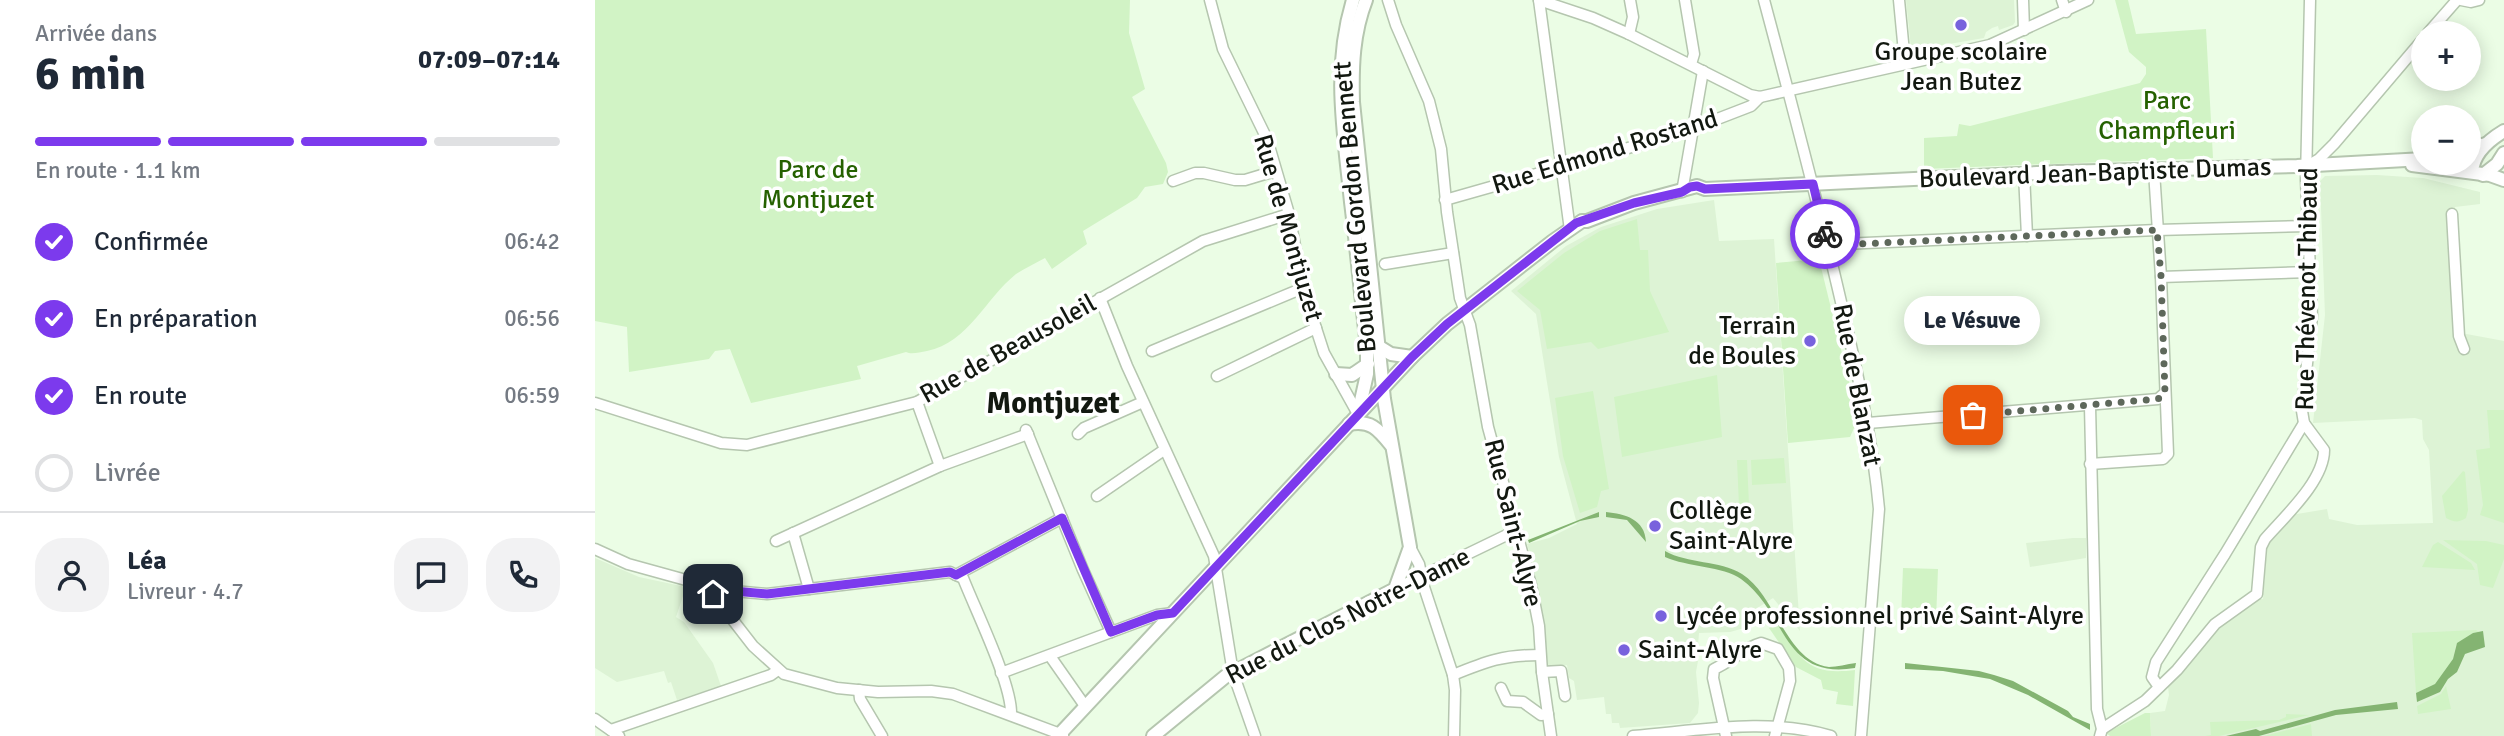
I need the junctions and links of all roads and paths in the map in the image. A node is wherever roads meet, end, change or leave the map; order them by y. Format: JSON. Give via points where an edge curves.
{"nodes":[{"id":1,"x":1210,"y":0,"type":"edge"},
{"id":2,"x":1353,"y":0,"type":"edge"},
{"id":3,"x":1366,"y":0,"type":"edge"},
{"id":4,"x":1388,"y":0,"type":"edge"},
{"id":5,"x":1539,"y":0,"type":"edge"},
{"id":6,"x":1630,"y":0,"type":"edge"},
{"id":7,"x":1685,"y":0,"type":"edge"},
{"id":8,"x":1764,"y":0,"type":"edge"},
{"id":9,"x":1899,"y":0,"type":"edge"},
{"id":10,"x":2023,"y":0,"type":"edge"},
{"id":11,"x":2063,"y":0,"type":"edge"},
{"id":12,"x":2088,"y":0,"type":"edge"},
{"id":13,"x":2310,"y":0,"type":"edge"},
{"id":14,"x":2459,"y":0,"type":"edge"},
{"id":15,"x":2479,"y":0,"type":"edge"},
{"id":16,"x":2066,"y":12,"type":"junction"},
{"id":17,"x":2439,"y":21,"type":"edge"},
{"id":18,"x":2024,"y":30,"type":"junction"},
{"id":19,"x":1629,"y":34,"type":"junction"},
{"id":20,"x":2411,"y":53,"type":"edge"},
{"id":21,"x":1905,"y":63,"type":"junction"},
{"id":22,"x":1691,"y":64,"type":"junction"},
{"id":23,"x":1703,"y":71,"type":"junction"},
{"id":24,"x":1788,"y":91,"type":"junction"},
{"id":25,"x":1760,"y":97,"type":"junction"},
{"id":26,"x":1693,"y":129,"type":"junction"},
{"id":27,"x":2504,"y":131,"type":"edge"},
{"id":28,"x":2334,"y":144,"type":"junction"},
{"id":29,"x":2486,"y":144,"type":"junction"},
{"id":30,"x":2481,"y":145,"type":"edge"},
{"id":31,"x":2481,"y":151,"type":"edge"},
{"id":32,"x":2504,"y":154,"type":"edge"},
{"id":33,"x":2411,"y":160,"type":"edge"},
{"id":34,"x":2376,"y":162,"type":"junction"},
{"id":35,"x":2346,"y":163,"type":"junction"},
{"id":36,"x":2308,"y":165,"type":"junction"},
{"id":37,"x":2411,"y":166,"type":"edge"},
{"id":38,"x":1560,"y":167,"type":"junction"},
{"id":39,"x":1275,"y":171,"type":"junction"},
{"id":40,"x":2154,"y":171,"type":"junction"},
{"id":41,"x":2481,"y":173,"type":"edge"},
{"id":42,"x":2024,"y":174,"type":"junction"},
{"id":43,"x":2481,"y":174,"type":"edge"},
{"id":44,"x":1173,"y":181,"type":"dead end"},
{"id":45,"x":2504,"y":183,"type":"edge"},
{"id":46,"x":1813,"y":184,"type":"junction"},
{"id":47,"x":1682,"y":192,"type":"junction"},
{"id":48,"x":1445,"y":200,"type":"junction"},
{"id":49,"x":1289,"y":214,"type":"junction"},
{"id":50,"x":2452,"y":214,"type":"dead end"},
{"id":51,"x":2308,"y":226,"type":"junction"},
{"id":52,"x":1570,"y":230,"type":"junction"},
{"id":53,"x":2157,"y":230,"type":"junction"},
{"id":54,"x":2027,"y":236,"type":"junction"},
{"id":55,"x":1829,"y":249,"type":"junction"},
{"id":56,"x":1453,"y":253,"type":"junction"},
{"id":57,"x":1385,"y":264,"type":"dead end"},
{"id":58,"x":2310,"y":272,"type":"junction"},
{"id":59,"x":2161,"y":276,"type":"junction"},
{"id":60,"x":1303,"y":288,"type":"junction"},
{"id":61,"x":1100,"y":298,"type":"junction"},
{"id":62,"x":1465,"y":311,"type":"junction"},
{"id":63,"x":1316,"y":328,"type":"junction"},
{"id":64,"x":1378,"y":346,"type":"junction"},
{"id":65,"x":2464,"y":349,"type":"dead end"},
{"id":66,"x":1152,"y":351,"type":"dead end"},
{"id":67,"x":1412,"y":357,"type":"junction"},
{"id":68,"x":1368,"y":364,"type":"junction"},
{"id":69,"x":1336,"y":374,"type":"junction"},
{"id":70,"x":1217,"y":376,"type":"dead end"},
{"id":71,"x":1383,"y":388,"type":"junction"},
{"id":72,"x":2165,"y":393,"type":"junction"},
{"id":73,"x":917,"y":402,"type":"junction"},
{"id":74,"x":1143,"y":402,"type":"junction"},
{"id":75,"x":595,"y":403,"type":"edge"},
{"id":76,"x":2090,"y":406,"type":"junction"},
{"id":77,"x":1354,"y":419,"type":"junction"},
{"id":78,"x":1868,"y":423,"type":"junction"},
{"id":79,"x":2304,"y":423,"type":"junction"},
{"id":80,"x":1078,"y":434,"type":"dead end"},
{"id":81,"x":1391,"y":445,"type":"junction"},
{"id":82,"x":1164,"y":450,"type":"junction"},
{"id":83,"x":2090,"y":464,"type":"junction"},
{"id":84,"x":940,"y":466,"type":"junction"},
{"id":85,"x":1097,"y":496,"type":"dead end"},
{"id":86,"x":1062,"y":518,"type":"junction"},
{"id":87,"x":1515,"y":531,"type":"junction"},
{"id":88,"x":793,"y":533,"type":"junction"},
{"id":89,"x":776,"y":541,"type":"dead end"},
{"id":90,"x":1410,"y":547,"type":"junction"},
{"id":91,"x":595,"y":549,"type":"edge"},
{"id":92,"x":1216,"y":567,"type":"junction"},
{"id":93,"x":956,"y":575,"type":"junction"},
{"id":94,"x":1423,"y":576,"type":"junction"},
{"id":95,"x":809,"y":589,"type":"junction"},
{"id":96,"x":1395,"y":589,"type":"junction"},
{"id":97,"x":713,"y":594,"type":"junction"},
{"id":98,"x":1173,"y":613,"type":"junction"},
{"id":99,"x":1111,"y":632,"type":"junction"},
{"id":100,"x":1540,"y":655,"type":"junction"},
{"id":101,"x":1050,"y":656,"type":"junction"},
{"id":102,"x":778,"y":670,"type":"junction"},
{"id":103,"x":1001,"y":673,"type":"junction"},
{"id":104,"x":1233,"y":673,"type":"junction"},
{"id":105,"x":1542,"y":673,"type":"junction"},
{"id":106,"x":1453,"y":675,"type":"junction"},
{"id":107,"x":2160,"y":686,"type":"junction"},
{"id":108,"x":1501,"y":688,"type":"dead end"},
{"id":109,"x":859,"y":690,"type":"junction"},
{"id":110,"x":1566,"y":696,"type":"dead end"},
{"id":111,"x":1085,"y":706,"type":"junction"},
{"id":112,"x":1011,"y":714,"type":"junction"},
{"id":113,"x":1548,"y":714,"type":"junction"},
{"id":114,"x":595,"y":719,"type":"edge"},
{"id":115,"x":1725,"y":732,"type":"edge"},
{"id":116,"x":1759,"y":732,"type":"edge"},
{"id":117,"x":1777,"y":732,"type":"edge"},
{"id":118,"x":615,"y":733,"type":"edge"},
{"id":119,"x":2101,"y":733,"type":"edge"},
{"id":120,"x":1061,"y":735,"type":"edge"},
{"id":121,"x":882,"y":736,"type":"edge"},
{"id":122,"x":1153,"y":736,"type":"edge"},
{"id":123,"x":1255,"y":736,"type":"edge"},
{"id":124,"x":1454,"y":736,"type":"edge"},
{"id":125,"x":1551,"y":736,"type":"edge"},
{"id":126,"x":1633,"y":736,"type":"edge"},
{"id":127,"x":1831,"y":736,"type":"edge"},
{"id":128,"x":1861,"y":736,"type":"edge"}],
"edges":[{"from":1,"to":39,"type":"street","name":"Rue de Montjuzet","via":[[1219,39],[1267,139]]},
{"from":2,"to":68,"type":"main road","name":"Boulevard Gordon Bennett","via":[[1340,67]]},
{"from":3,"to":64,"type":"main road","name":"Boulevard Gordon Bennett","via":[[1355,42],[1353,102]]},
{"from":4,"to":48,"type":"street","name":"Rue Saint-Alyre","via":[[1429,101],[1441,149]]},
{"from":5,"to":19,"type":"street"},
{"from":5,"to":38,"type":"street"},
{"from":6,"to":19,"type":"street","via":[[1633,18]]},
{"from":7,"to":22,"type":"street","via":[[1694,54]]},
{"from":8,"to":24,"type":"street","name":"Rue de Blanzat"},
{"from":9,"to":21,"type":"street"},
{"from":10,"to":18,"type":"street"},
{"from":11,"to":16,"type":"street"},
{"from":12,"to":16,"type":"street","name":"Rue Edmond Rostand"},
{"from":13,"to":36,"type":"street","name":"Rue Thévenot Thibaud"},
{"from":14,"to":15,"type":"street"},
{"from":14,"to":17,"type":"street"},
{"from":16,"to":18,"type":"street","name":"Rue Edmond Rostand"},
{"from":18,"to":21,"type":"street","name":"Rue Edmond Rostand","via":[[1990,45]]},
{"from":19,"to":22,"type":"street"},
{"from":20,"to":28,"type":"street"},
{"from":21,"to":24,"type":"street","name":"Rue Edmond Rostand"},
{"from":22,"to":23,"type":"street"},
{"from":23,"to":25,"type":"street"},
{"from":23,"to":26,"type":"street"},
{"from":24,"to":25,"type":"street","name":"Rue Edmond Rostand"},
{"from":24,"to":46,"type":"street","name":"Rue de Blanzat"},
{"from":25,"to":26,"type":"street","name":"Rue Edmond Rostand","via":[[1751,106]]},
{"from":26,"to":38,"type":"street","name":"Rue Edmond Rostand"},
{"from":26,"to":47,"type":"street"},
{"from":27,"to":29,"type":"main road"},
{"from":28,"to":35,"type":"street"},
{"from":28,"to":36,"type":"street"},
{"from":29,"to":30,"type":"main road"},
{"from":29,"to":31,"type":"main road"},
{"from":29,"to":32,"type":"main road"},
{"from":32,"to":41,"type":"main road","via":[[2493,169]]},
{"from":33,"to":34,"type":"main road","name":"Boulevard Jean-Baptiste Dumas"},
{"from":34,"to":35,"type":"main road","name":"Boulevard Jean-Baptiste Dumas"},
{"from":34,"to":37,"type":"main road","name":"Boulevard Jean-Baptiste Dumas"},
{"from":35,"to":36,"type":"main road","name":"Boulevard Jean-Baptiste Dumas"},
{"from":36,"to":40,"type":"main road","name":"Boulevard Jean-Baptiste Dumas"},
{"from":36,"to":51,"type":"street","name":"Rue Thévenot Thibaud"},
{"from":38,"to":48,"type":"street","name":"Rue Edmond Rostand"},
{"from":38,"to":52,"type":"street"},
{"from":39,"to":44,"type":"street","via":[[1245,180],[1195,173]]},
{"from":39,"to":49,"type":"street","name":"Rue de Montjuzet"},
{"from":40,"to":42,"type":"main road","name":"Boulevard Jean-Baptiste Dumas"},
{"from":40,"to":53,"type":"street"},
{"from":42,"to":46,"type":"main road","name":"Boulevard Jean-Baptiste Dumas"},
{"from":42,"to":54,"type":"street"},
{"from":43,"to":45,"type":"main road","name":"Boulevard Jean-Baptiste Dumas"},
{"from":46,"to":47,"type":"main road","name":"Boulevard Jean-Baptiste Dumas"},
{"from":46,"to":55,"type":"street","name":"Rue de Blanzat"},
{"from":47,"to":52,"type":"main road","name":"Boulevard Jean-Baptiste Dumas","via":[[1634,203],[1576,223]]},
{"from":48,"to":56,"type":"street","name":"Rue Saint-Alyre"},
{"from":49,"to":60,"type":"street","name":"Rue de Montjuzet"},
{"from":49,"to":61,"type":"street","name":"Rue de Beausoleil","via":[[1203,241]]},
{"from":50,"to":65,"type":"street","via":[[2459,337]]},
{"from":51,"to":53,"type":"street"},
{"from":51,"to":58,"type":"street","name":"Rue Thévenot Thibaud"},
{"from":52,"to":62,"type":"main road","name":"Boulevard Jean-Baptiste Dumas"},
{"from":53,"to":54,"type":"street"},
{"from":53,"to":59,"type":"street"},
{"from":54,"to":55,"type":"street","via":[[1836,245]]},
{"from":55,"to":78,"type":"street","name":"Rue de Blanzat"},
{"from":56,"to":57,"type":"street"},
{"from":56,"to":62,"type":"street","name":"Rue Saint-Alyre"},
{"from":58,"to":59,"type":"street"},
{"from":58,"to":79,"type":"street","name":"Rue Thévenot Thibaud","via":[[2312,316]]},
{"from":59,"to":72,"type":"street"},
{"from":60,"to":63,"type":"street","name":"Rue de Montjuzet"},
{"from":60,"to":66,"type":"street"},
{"from":61,"to":73,"type":"street","name":"Rue de Beausoleil"},
{"from":61,"to":74,"type":"street"},
{"from":62,"to":67,"type":"main road","name":"Boulevard Jean-Baptiste Dumas"},
{"from":62,"to":87,"type":"street","name":"Rue Saint-Alyre"},
{"from":63,"to":69,"type":"street","name":"Rue de Montjuzet"},
{"from":63,"to":70,"type":"street"},
{"from":64,"to":67,"type":"main road","via":[[1391,354]]},
{"from":64,"to":71,"type":"main road","name":"Boulevard Gordon Bennett"},
{"from":67,"to":71,"type":"main road","name":"Boulevard Jean-Baptiste Dumas"},
{"from":68,"to":69,"type":"main road","via":[[1352,375]]},
{"from":68,"to":77,"type":"main road","name":"Boulevard Gordon Bennett"},
{"from":69,"to":77,"type":"street","name":"Rue de Montjuzet"},
{"from":71,"to":77,"type":"main road","name":"Boulevard Jean-Baptiste Dumas"},
{"from":71,"to":81,"type":"main road","name":"Boulevard Gordon Bennett"},
{"from":72,"to":76,"type":"street","via":[[2158,399]]},
{"from":72,"to":83,"type":"street","via":[[2167,457]]},
{"from":73,"to":75,"type":"street","name":"Rue de Beausoleil","via":[[747,445],[721,443]]},
{"from":73,"to":84,"type":"street"},
{"from":74,"to":80,"type":"street"},
{"from":74,"to":82,"type":"street"},
{"from":76,"to":78,"type":"street"},
{"from":76,"to":83,"type":"street"},
{"from":77,"to":81,"type":"main road","via":[[1373,425]]},
{"from":77,"to":92,"type":"main road","name":"Boulevard Jean-Baptiste Dumas"},
{"from":78,"to":128,"type":"street","name":"Rue de Blanzat","via":[[1879,509]]},
{"from":79,"to":107,"type":"street","via":[[2156,662],[2152,677]]},
{"from":79,"to":107,"type":"street","name":"Rue Thévenot Thibaud","via":[[2324,455],[2317,478],[2261,547],[2257,594],[2215,624]]},
{"from":81,"to":90,"type":"main road","name":"Boulevard Gordon Bennett"},
{"from":82,"to":85,"type":"street"},
{"from":82,"to":92,"type":"street"},
{"from":83,"to":119,"type":"street"},
{"from":84,"to":86,"type":"street","via":[[1027,432]]},
{"from":84,"to":88,"type":"street"},
{"from":86,"to":93,"type":"street"},
{"from":86,"to":99,"type":"street"},
{"from":87,"to":94,"type":"street","name":"Rue du Clos Notre-Dame"},
{"from":87,"to":100,"type":"street","name":"Rue Saint-Alyre","via":[[1539,626]]},
{"from":88,"to":89,"type":"street"},
{"from":88,"to":95,"type":"street"},
{"from":90,"to":94,"type":"street"},
{"from":90,"to":96,"type":"main road"},
{"from":91,"to":97,"type":"street","via":[[700,584]]},
{"from":92,"to":98,"type":"main road","name":"Boulevard Jean-Baptiste Dumas"},
{"from":92,"to":104,"type":"street"},
{"from":93,"to":95,"type":"street","via":[[950,572]]},
{"from":93,"to":103,"type":"street","via":[[963,578]]},
{"from":94,"to":96,"type":"street","name":"Rue du Clos Notre-Dame"},
{"from":94,"to":106,"type":"street"},
{"from":95,"to":97,"type":"street"},
{"from":96,"to":104,"type":"main road","name":"Rue du Clos Notre-Dame"},
{"from":97,"to":102,"type":"street"},
{"from":98,"to":99,"type":"street"},
{"from":98,"to":111,"type":"main road","name":"Boulevard Jean-Baptiste Dumas"},
{"from":99,"to":101,"type":"street"},
{"from":100,"to":105,"type":"street","name":"Rue Saint-Alyre"},
{"from":100,"to":106,"type":"street","via":[[1492,659]]},
{"from":101,"to":103,"type":"street"},
{"from":101,"to":111,"type":"street"},
{"from":102,"to":109,"type":"street","via":[[820,685]]},
{"from":102,"to":118,"type":"street"},
{"from":103,"to":112,"type":"street"},
{"from":104,"to":122,"type":"main road","name":"Rue du Clos Notre-Dame"},
{"from":104,"to":123,"type":"street"},
{"from":105,"to":110,"type":"street","via":[[1561,671]]},
{"from":105,"to":113,"type":"street","name":"Rue Saint-Alyre"},
{"from":106,"to":124,"type":"street"},
{"from":107,"to":119,"type":"street","name":"Rue Thévenot Thibaud"},
{"from":108,"to":113,"type":"street","via":[[1507,701],[1523,702],[1541,715]]},
{"from":109,"to":112,"type":"street","via":[[941,691]]},
{"from":109,"to":121,"type":"street"},
{"from":111,"to":120,"type":"main road","name":"Boulevard Jean-Baptiste Dumas"},
{"from":112,"to":120,"type":"street"},
{"from":113,"to":125,"type":"street","name":"Rue Saint-Alyre"},
{"from":114,"to":118,"type":"street"},
{"from":115,"to":116,"type":"street"},
{"from":115,"to":117,"type":"street","via":[[1714,669],[1761,643],[1774,646],[1789,668]]},
{"from":115,"to":126,"type":"street"},
{"from":116,"to":117,"type":"street"},
{"from":117,"to":127,"type":"street","via":[[1804,729]]}]}
